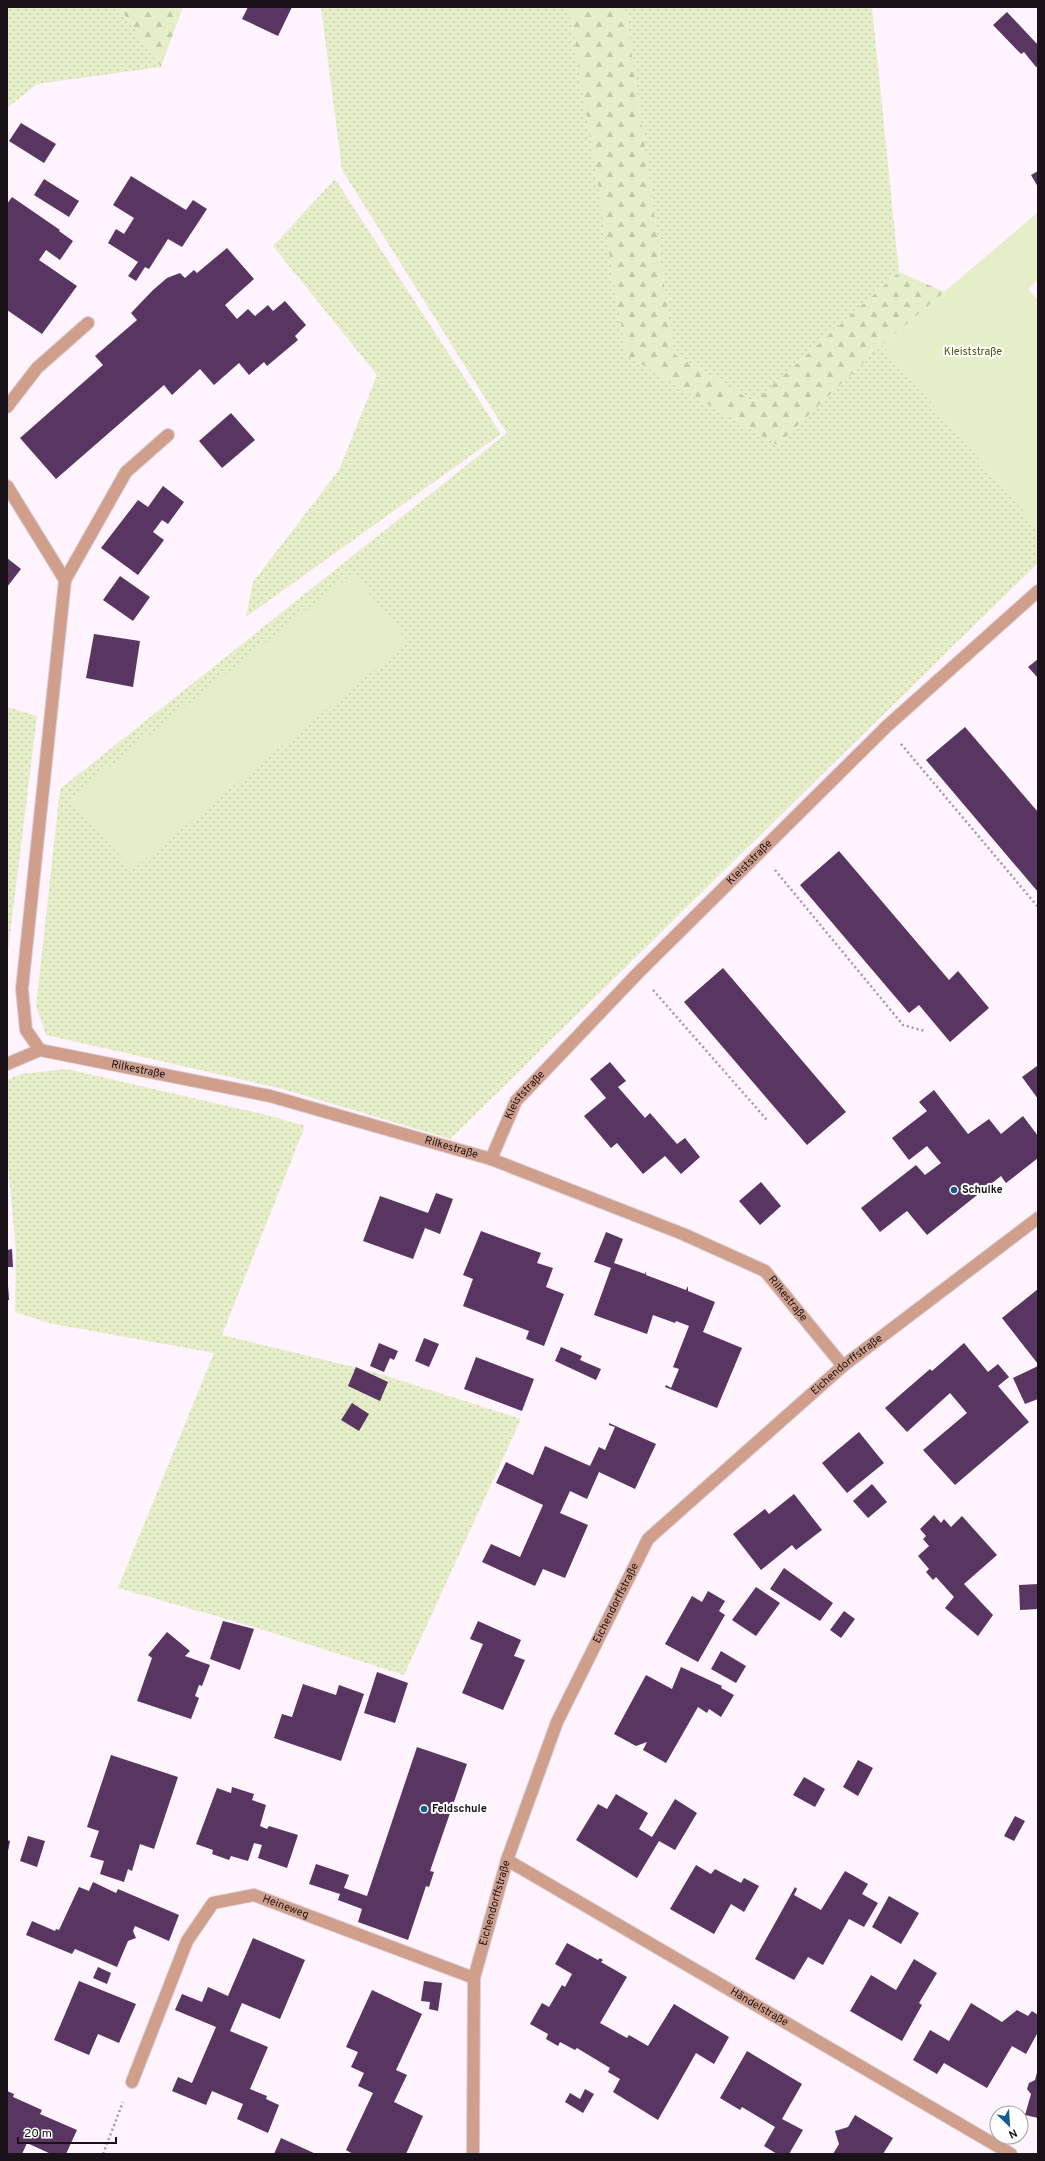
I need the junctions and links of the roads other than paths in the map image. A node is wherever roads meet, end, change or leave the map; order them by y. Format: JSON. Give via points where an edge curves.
{"nodes":[{"id":1,"x":88,"y":323,"type":"dead end"},
{"id":2,"x":7,"y":406,"type":"edge"},
{"id":3,"x":168,"y":435,"type":"dead end"},
{"id":4,"x":7,"y":486,"type":"edge"},
{"id":5,"x":65,"y":580,"type":"junction"},
{"id":6,"x":1038,"y":591,"type":"edge"},
{"id":7,"x":40,"y":1050,"type":"junction"},
{"id":8,"x":7,"y":1064,"type":"edge"},
{"id":9,"x":491,"y":1159,"type":"junction"},
{"id":10,"x":1038,"y":1218,"type":"edge"},
{"id":11,"x":843,"y":1366,"type":"junction"},
{"id":12,"x":507,"y":1860,"type":"junction"},
{"id":13,"x":474,"y":1978,"type":"junction"},
{"id":14,"x":132,"y":2082,"type":"road end"},
{"id":15,"x":473,"y":2154,"type":"edge"},
{"id":16,"x":1012,"y":2154,"type":"edge"}],
"edges":[{"from":1,"to":2,"type":"street","via":[[37,368]]},
{"from":3,"to":5,"type":"street","via":[[126,472]]},
{"from":4,"to":5,"type":"street"},
{"from":5,"to":7,"type":"street","via":[[22,989],[26,1030]]},
{"from":6,"to":9,"type":"street","name":"Kleiststraße","via":[[886,727],[638,973],[516,1101]]},
{"from":7,"to":8,"type":"street"},
{"from":7,"to":9,"type":"street","name":"Rilkestraße","via":[[270,1096]]},
{"from":9,"to":11,"type":"street","name":"Rilkestraße","via":[[683,1234],[765,1271]]},
{"from":10,"to":11,"type":"street","name":"Eichendorffstraße"},
{"from":11,"to":12,"type":"street","name":"Eichendorffstraße","via":[[648,1538],[557,1722]]},
{"from":12,"to":13,"type":"street","name":"Eichendorffstraße"},
{"from":12,"to":16,"type":"street","name":"Händelstraße"},
{"from":13,"to":14,"type":"street","name":"Heineweg","via":[[254,1895],[212,1903],[187,1941]]},
{"from":13,"to":15,"type":"street","name":"Eichendorffstraße"}]}
